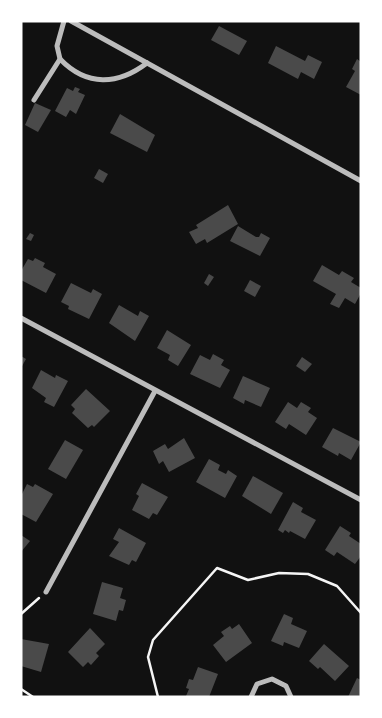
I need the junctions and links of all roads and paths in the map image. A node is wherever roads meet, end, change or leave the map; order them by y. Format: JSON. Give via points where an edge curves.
{"nodes":[{"id":1,"x":64,"y":21,"type":"edge"},
{"id":2,"x":71,"y":21,"type":"edge"},
{"id":3,"x":60,"y":60,"type":"junction"},
{"id":4,"x":147,"y":63,"type":"junction"},
{"id":5,"x":34,"y":100,"type":"dead end"},
{"id":6,"x":361,"y":181,"type":"edge"},
{"id":7,"x":21,"y":318,"type":"edge"},
{"id":8,"x":155,"y":391,"type":"junction"},
{"id":9,"x":361,"y":500,"type":"edge"},
{"id":10,"x":46,"y":592,"type":"joint"},
{"id":11,"x":361,"y":613,"type":"edge"},
{"id":12,"x":21,"y":614,"type":"edge"},
{"id":13,"x":21,"y":688,"type":"edge"},
{"id":14,"x":34,"y":697,"type":"edge"},
{"id":15,"x":158,"y":697,"type":"edge"},
{"id":16,"x":250,"y":697,"type":"edge"},
{"id":17,"x":291,"y":697,"type":"edge"}],
"edges":[{"from":1,"to":3,"type":"street","via":[[58,46]]},
{"from":2,"to":4,"type":"street"},
{"from":3,"to":4,"type":"street","via":[[78,73],[99,80],[125,77]]},
{"from":3,"to":5,"type":"street"},
{"from":4,"to":6,"type":"street"},
{"from":7,"to":8,"type":"street"},
{"from":8,"to":9,"type":"street"},
{"from":8,"to":10,"type":"street"},
{"from":10,"to":12,"type":"path"},
{"from":11,"to":15,"type":"path","via":[[337,586],[308,574],[279,573],[248,580],[217,568],[152,640],[148,657]]},
{"from":13,"to":14,"type":"path"},
{"from":16,"to":17,"type":"street","via":[[257,684],[272,679],[286,686]]}]}
